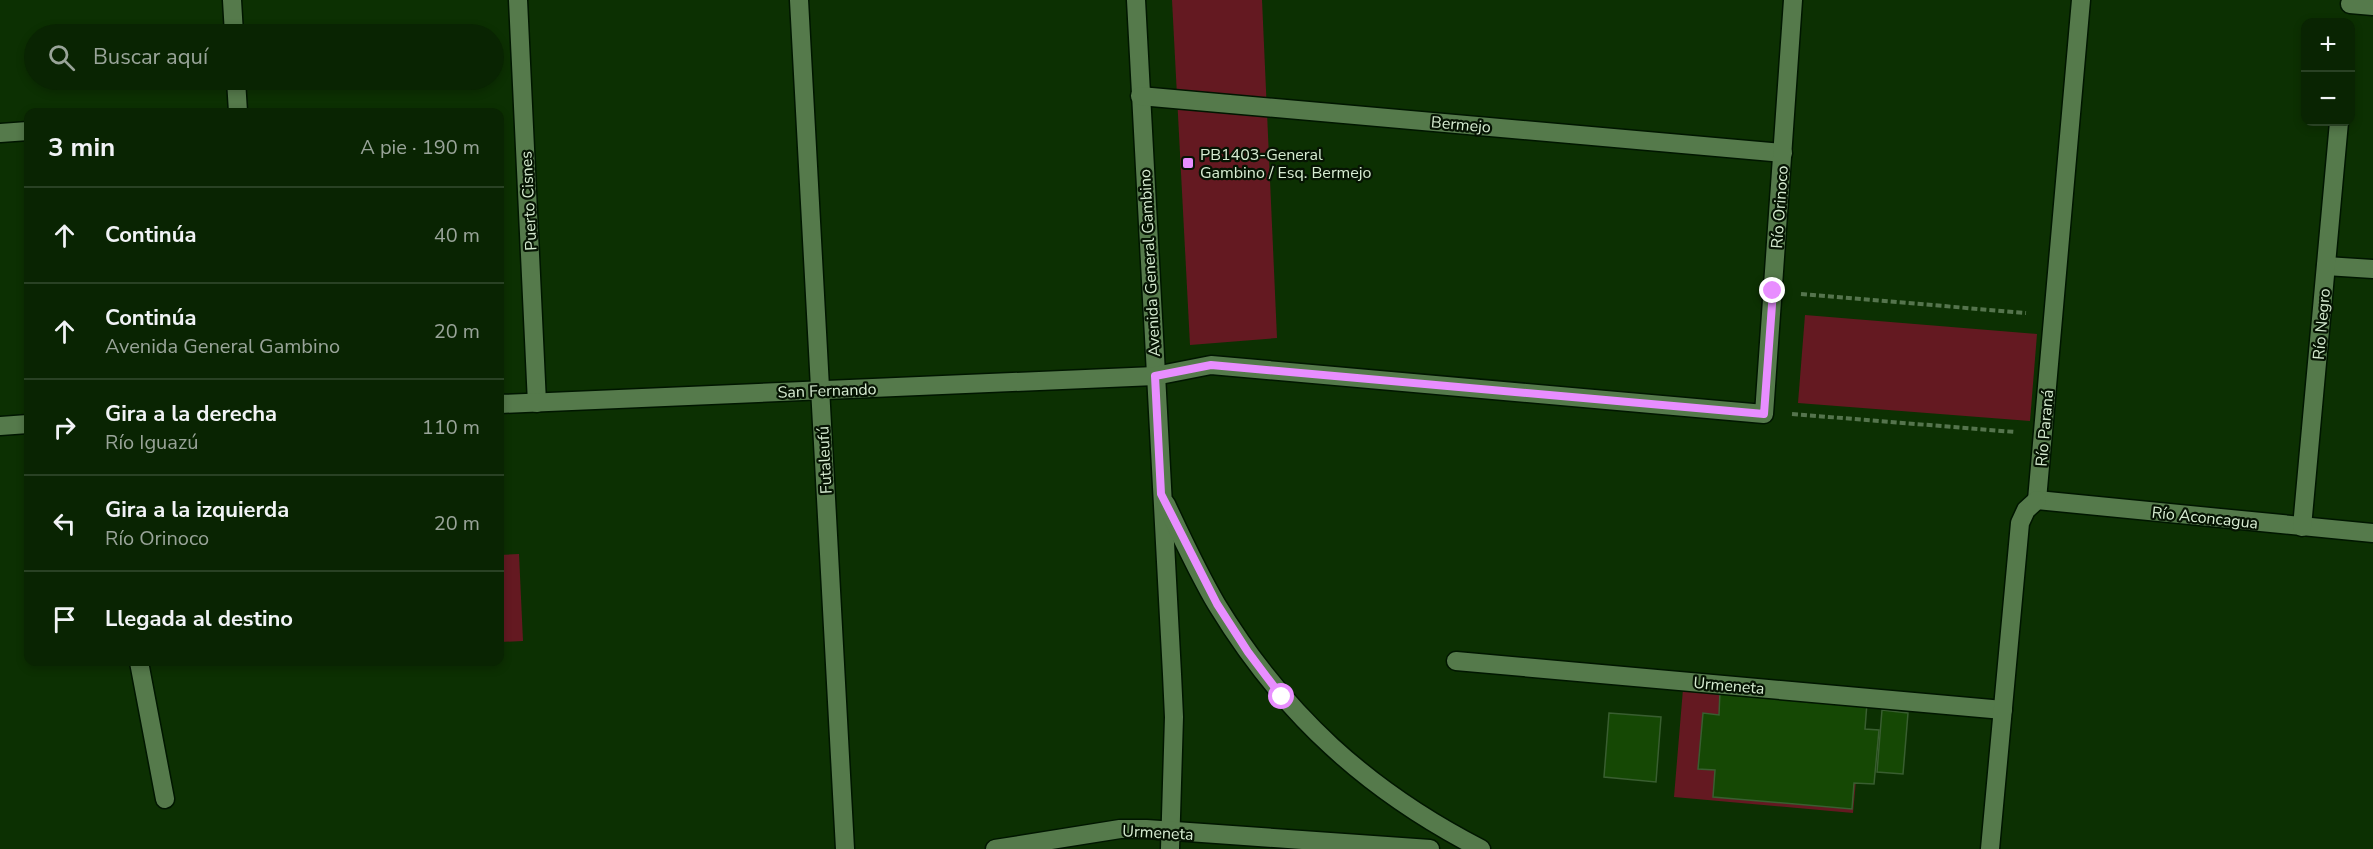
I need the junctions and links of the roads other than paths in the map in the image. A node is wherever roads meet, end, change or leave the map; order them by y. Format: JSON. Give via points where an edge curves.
{"nodes":[{"id":1,"x":232,"y":0,"type":"edge"},
{"id":2,"x":518,"y":0,"type":"edge"},
{"id":3,"x":799,"y":0,"type":"edge"},
{"id":4,"x":1136,"y":0,"type":"edge"},
{"id":5,"x":1793,"y":0,"type":"edge"},
{"id":6,"x":2081,"y":0,"type":"edge"},
{"id":7,"x":2373,"y":6,"type":"edge"},
{"id":8,"x":2350,"y":9,"type":"edge"},
{"id":9,"x":233,"y":24,"type":"edge"},
{"id":10,"x":237,"y":90,"type":"edge"},
{"id":11,"x":1140,"y":96,"type":"junction"},
{"id":12,"x":238,"y":108,"type":"edge"},
{"id":13,"x":2339,"y":126,"type":"edge"},
{"id":14,"x":24,"y":132,"type":"edge"},
{"id":15,"x":0,"y":133,"type":"edge"},
{"id":16,"x":1783,"y":153,"type":"junction"},
{"id":17,"x":2326,"y":266,"type":"junction"},
{"id":18,"x":2373,"y":269,"type":"edge"},
{"id":19,"x":1155,"y":376,"type":"junction"},
{"id":20,"x":820,"y":390,"type":"junction"},
{"id":21,"x":537,"y":403,"type":"junction"},
{"id":22,"x":504,"y":404,"type":"edge"},
{"id":23,"x":1764,"y":414,"type":"joint"},
{"id":24,"x":24,"y":424,"type":"edge"},
{"id":25,"x":0,"y":426,"type":"edge"},
{"id":26,"x":1161,"y":494,"type":"junction"},
{"id":27,"x":2037,"y":501,"type":"junction"},
{"id":28,"x":2302,"y":527,"type":"junction"},
{"id":29,"x":2373,"y":533,"type":"edge"},
{"id":30,"x":1456,"y":661,"type":"dead end"},
{"id":31,"x":140,"y":666,"type":"edge"},
{"id":32,"x":2002,"y":710,"type":"junction"},
{"id":33,"x":165,"y":799,"type":"dead end"},
{"id":34,"x":1170,"y":840,"type":"edge"},
{"id":35,"x":845,"y":849,"type":"edge"},
{"id":36,"x":995,"y":849,"type":"edge"},
{"id":37,"x":1430,"y":849,"type":"edge"},
{"id":38,"x":1481,"y":849,"type":"edge"},
{"id":39,"x":1990,"y":849,"type":"edge"}],
"edges":[{"from":1,"to":9,"type":"street"},
{"from":2,"to":21,"type":"street","name":"Puerto Cisnes"},
{"from":3,"to":20,"type":"street","name":"Futaleufú"},
{"from":4,"to":11,"type":"street","name":"Avenida General Gambino"},
{"from":5,"to":16,"type":"street","name":"Río Orinoco"},
{"from":6,"to":27,"type":"street","name":"Río Paraná"},
{"from":7,"to":8,"type":"street"},
{"from":10,"to":12,"type":"street"},
{"from":11,"to":16,"type":"street","name":"Bermejo"},
{"from":11,"to":19,"type":"street","name":"Avenida General Gambino"},
{"from":13,"to":17,"type":"street","name":"Río Negro"},
{"from":14,"to":15,"type":"street"},
{"from":16,"to":23,"type":"street","name":"Río Orinoco"},
{"from":17,"to":18,"type":"street"},
{"from":17,"to":28,"type":"street","name":"Río Negro"},
{"from":19,"to":20,"type":"street","name":"San Fernando"},
{"from":19,"to":23,"type":"street","name":"San Fernando","via":[[1211,365]]},
{"from":19,"to":26,"type":"street","name":"Avenida General Gambino"},
{"from":20,"to":21,"type":"street","name":"San Fernando"},
{"from":20,"to":35,"type":"street","name":"Futaleufú"},
{"from":21,"to":22,"type":"street","name":"San Fernando"},
{"from":24,"to":25,"type":"street"},
{"from":26,"to":34,"type":"street","name":"Avenida General Gambino","via":[[1173,707]]},
{"from":26,"to":38,"type":"street","via":[[1217,604],[1282,697],[1360,772],[1403,805]]},
{"from":27,"to":28,"type":"street","name":"Río Aconcagua"},
{"from":27,"to":32,"type":"street","via":[[2026,510],[2020,523]]},
{"from":28,"to":29,"type":"street","name":"Río Aconcagua"},
{"from":30,"to":32,"type":"street","name":"Urmeneta"},
{"from":31,"to":33,"type":"street"},
{"from":32,"to":39,"type":"street"},
{"from":34,"to":36,"type":"street","name":"Urmeneta","via":[[1120,829]]},
{"from":34,"to":37,"type":"street","name":"Urmeneta"}]}
